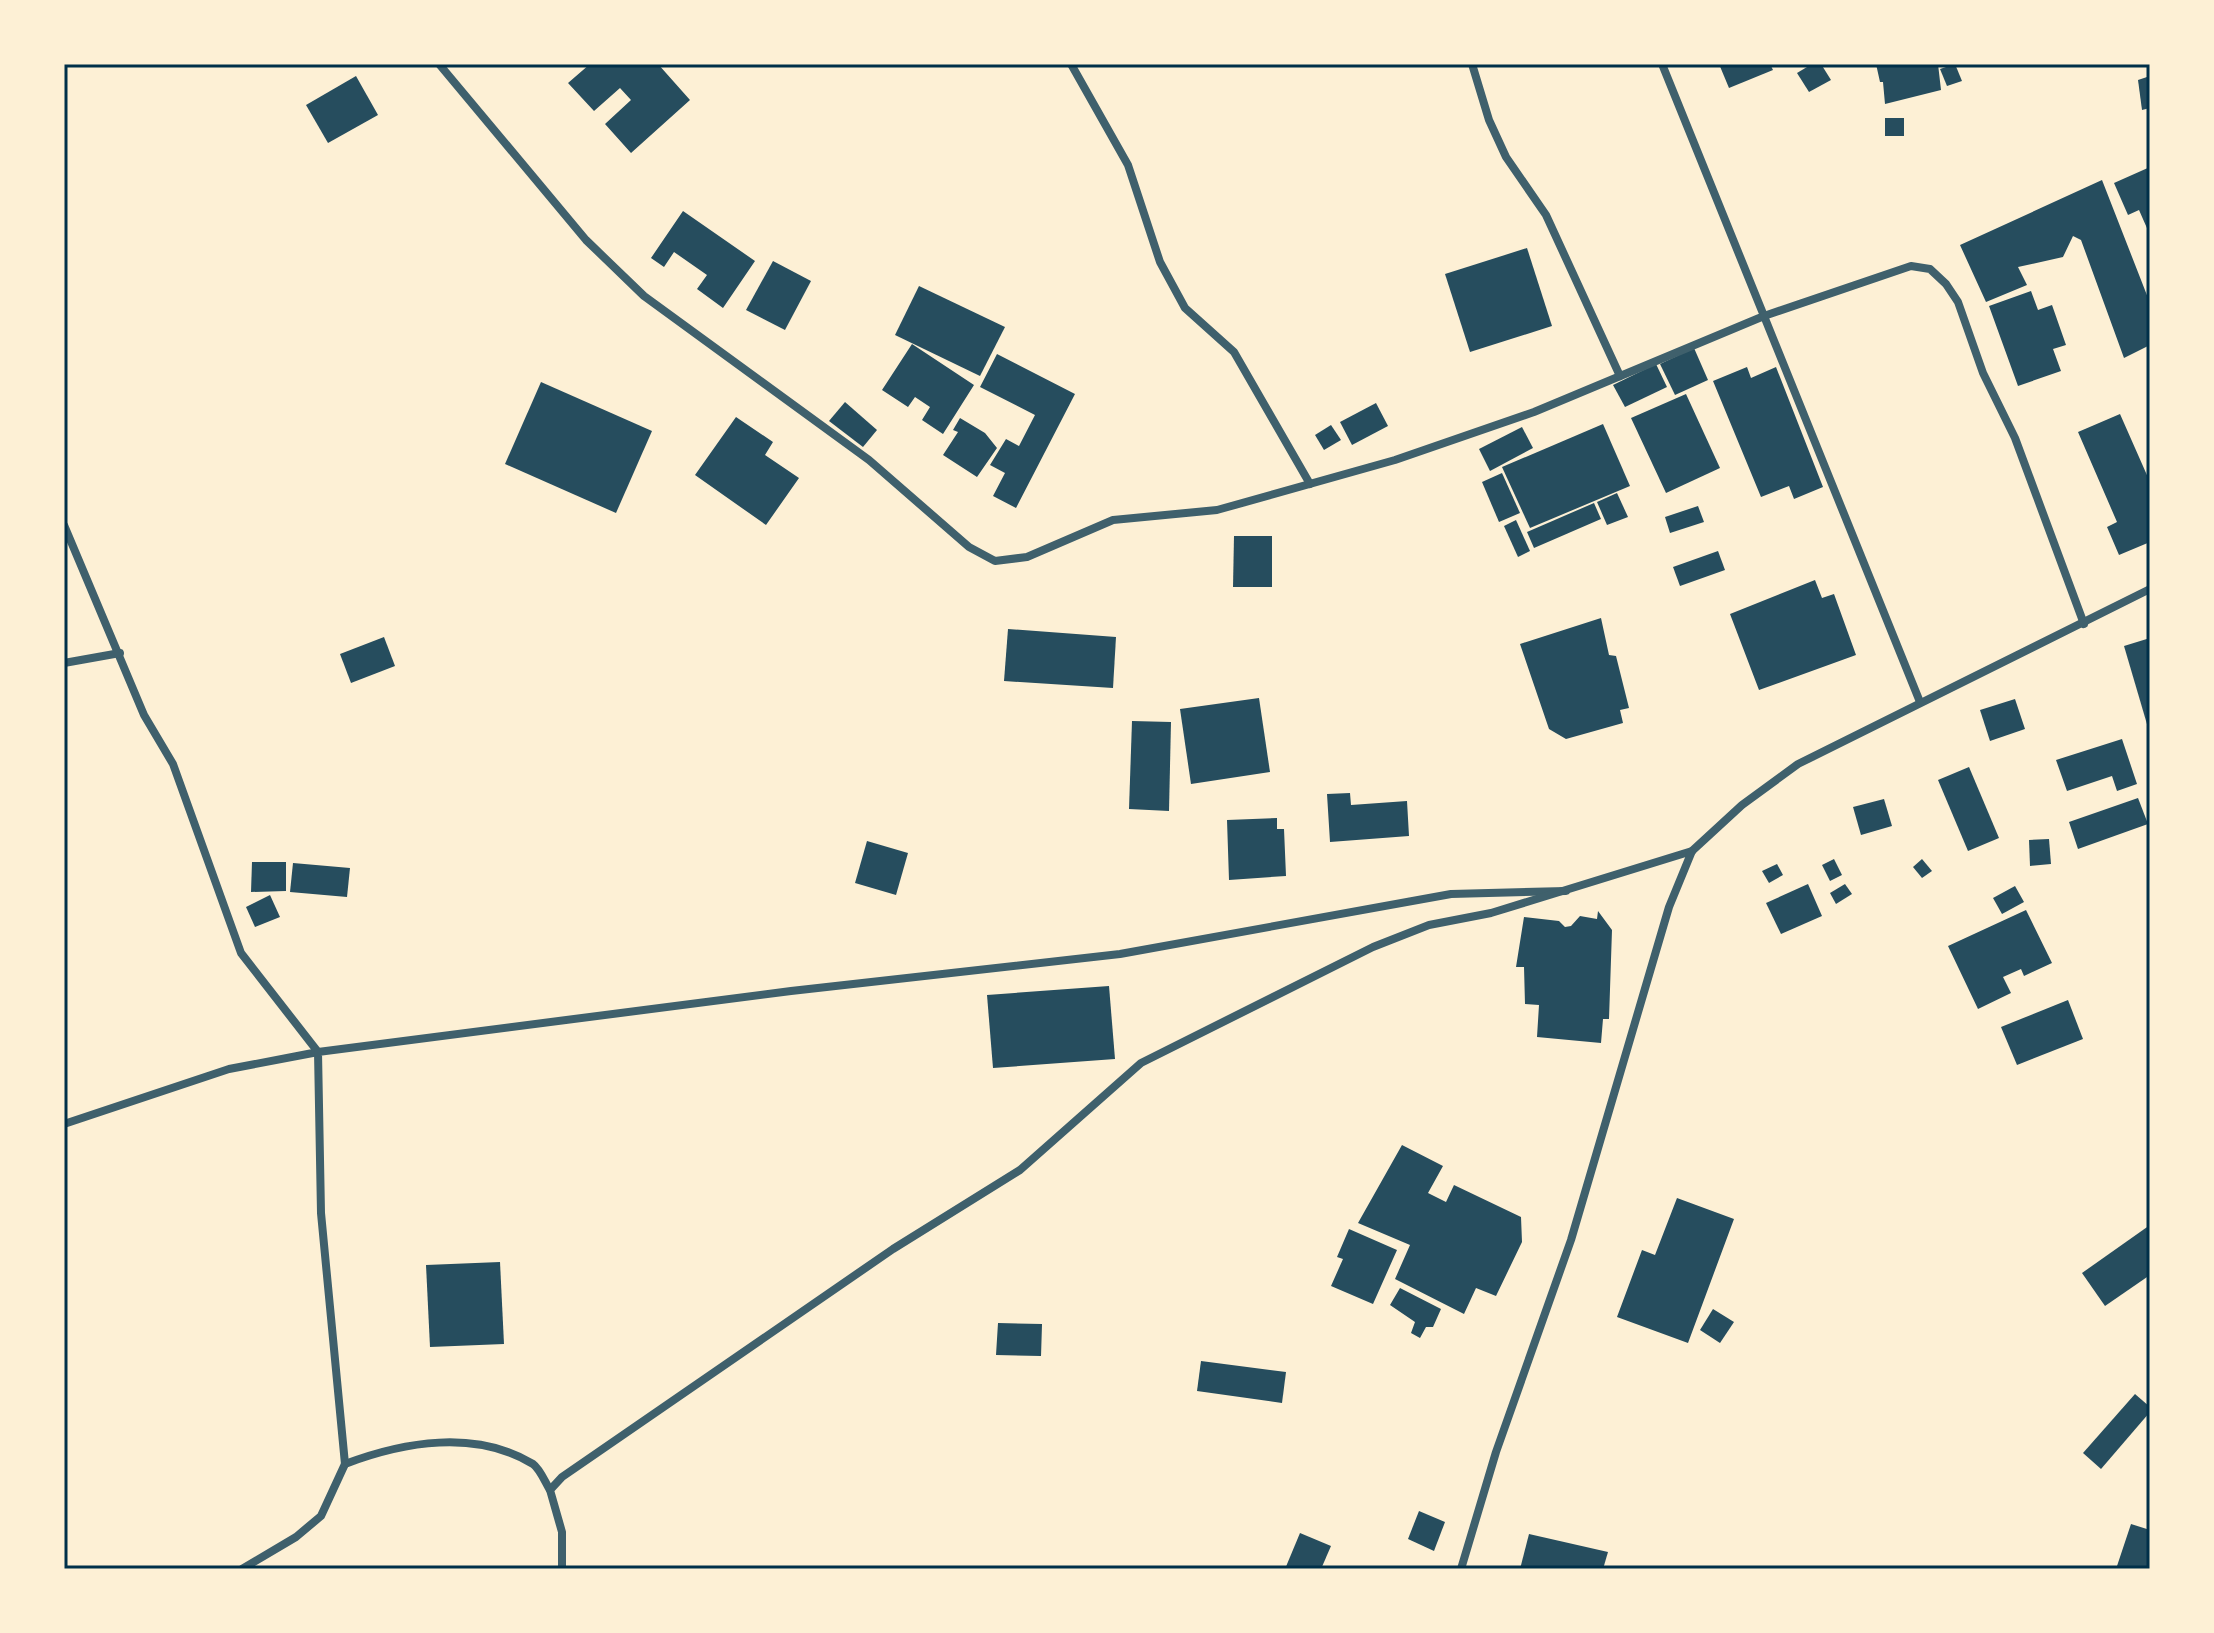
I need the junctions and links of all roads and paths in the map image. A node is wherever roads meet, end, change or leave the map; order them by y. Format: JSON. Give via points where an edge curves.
{"nodes":[{"id":1,"x":439,"y":64,"type":"edge"},
{"id":2,"x":1071,"y":64,"type":"edge"},
{"id":3,"x":1472,"y":64,"type":"edge"},
{"id":4,"x":1662,"y":64,"type":"edge"},
{"id":5,"x":1764,"y":316,"type":"junction"},
{"id":6,"x":1620,"y":376,"type":"junction"},
{"id":7,"x":1310,"y":484,"type":"junction"},
{"id":8,"x":64,"y":525,"type":"edge"},
{"id":9,"x":2150,"y":589,"type":"edge"},
{"id":10,"x":2084,"y":624,"type":"junction"},
{"id":11,"x":120,"y":653,"type":"junction"},
{"id":12,"x":64,"y":663,"type":"edge"},
{"id":13,"x":1920,"y":702,"type":"junction"},
{"id":14,"x":1692,"y":851,"type":"junction"},
{"id":15,"x":1566,"y":891,"type":"junction"},
{"id":16,"x":318,"y":1052,"type":"junction"},
{"id":17,"x":64,"y":1124,"type":"edge"},
{"id":18,"x":345,"y":1464,"type":"junction"},
{"id":19,"x":550,"y":1490,"type":"junction"},
{"id":20,"x":242,"y":1569,"type":"edge"},
{"id":21,"x":562,"y":1569,"type":"edge"},
{"id":22,"x":1461,"y":1569,"type":"edge"}],
"edges":[{"from":1,"to":7,"type":"street","via":[[586,240],[644,296],[869,460],[969,547],[995,561],[1027,557],[1113,520],[1217,510]]},
{"from":2,"to":7,"type":"street","via":[[1128,165],[1160,262],[1185,308],[1234,352]]},
{"from":3,"to":6,"type":"street","via":[[1506,157],[1546,215]]},
{"from":4,"to":5,"type":"street"},
{"from":5,"to":6,"type":"street"},
{"from":5,"to":10,"type":"street","via":[[1911,266],[1930,269],[1946,284],[2015,438]]},
{"from":5,"to":13,"type":"street"},
{"from":6,"to":7,"type":"street","via":[[1534,412]]},
{"from":8,"to":11,"type":"street"},
{"from":9,"to":10,"type":"street"},
{"from":10,"to":13,"type":"street"},
{"from":11,"to":12,"type":"street"},
{"from":11,"to":16,"type":"street","via":[[144,715],[177,774],[241,953]]},
{"from":13,"to":14,"type":"street","via":[[1798,764]]},
{"from":14,"to":15,"type":"street"},
{"from":14,"to":22,"type":"street","via":[[1669,907],[1571,1240]]},
{"from":15,"to":16,"type":"street","via":[[1451,894],[1120,954]]},
{"from":15,"to":19,"type":"street","via":[[1429,925],[1373,947],[1141,1063],[1020,1170],[893,1249]]},
{"from":16,"to":17,"type":"street","via":[[229,1069]]},
{"from":16,"to":18,"type":"street","via":[[321,1213]]},
{"from":18,"to":19,"type":"street","via":[[387,1448],[439,1441],[495,1449],[535,1465]]},
{"from":18,"to":20,"type":"street","via":[[321,1516]]},
{"from":19,"to":21,"type":"street","via":[[562,1532]]}]}
